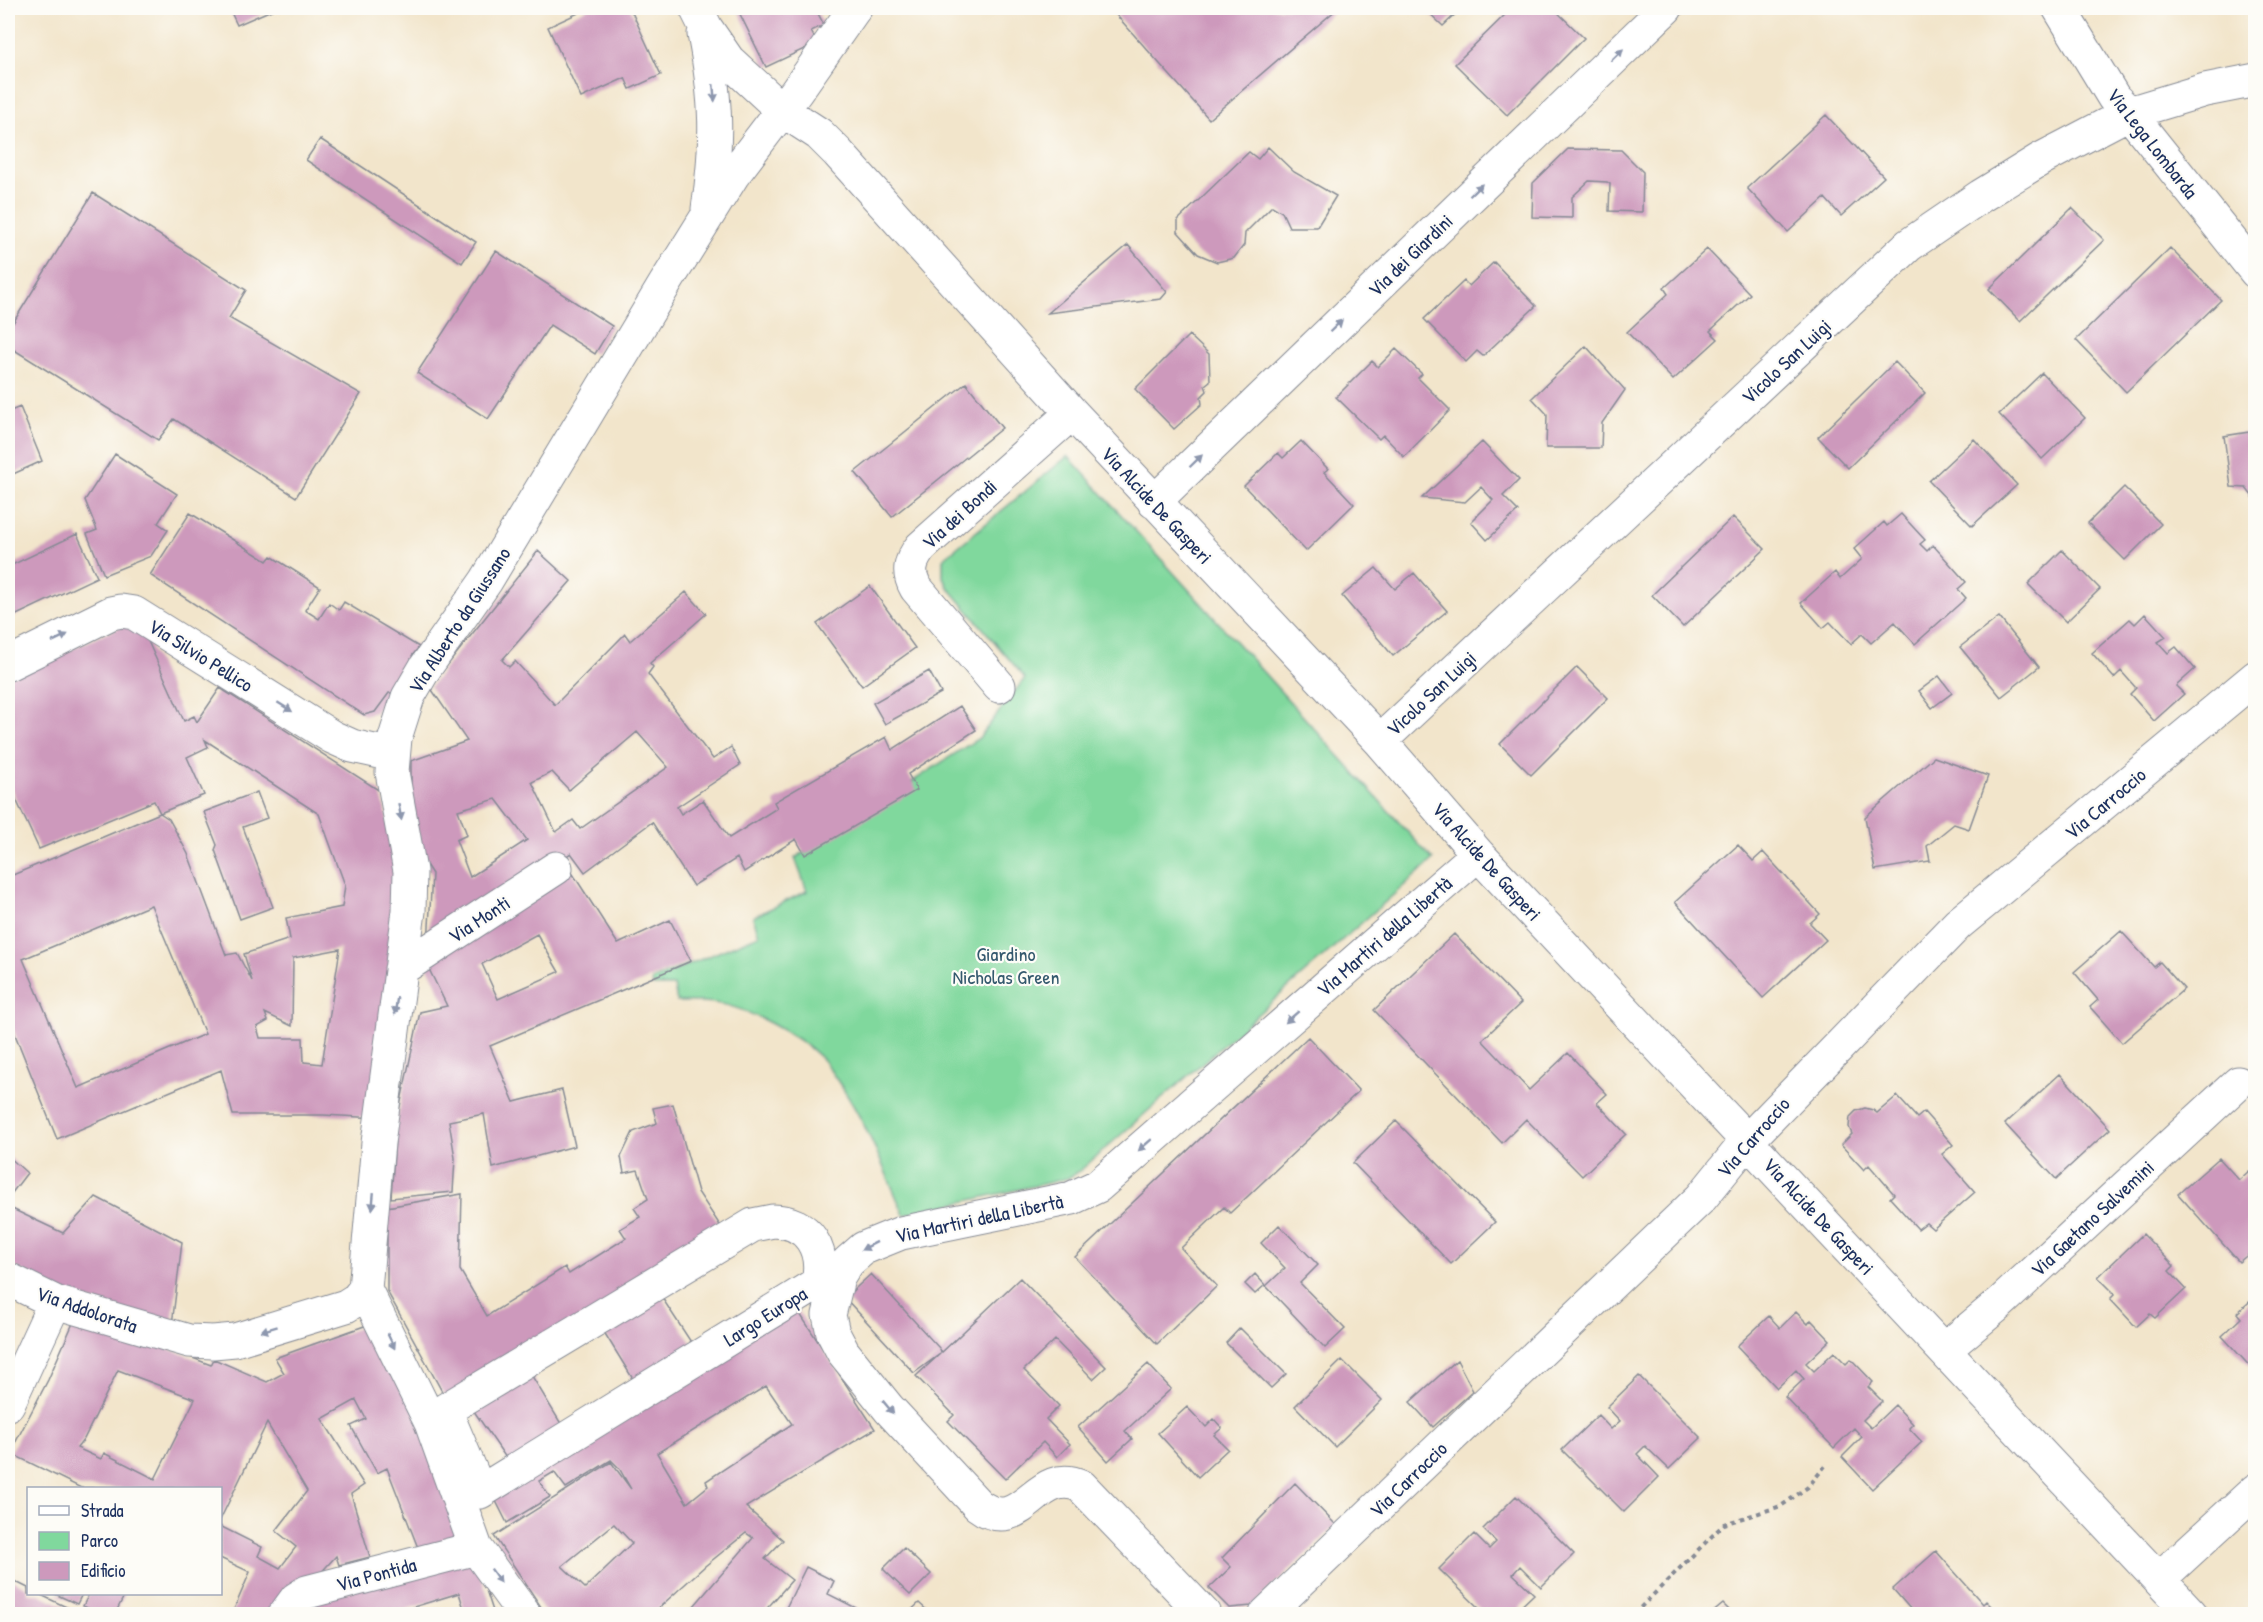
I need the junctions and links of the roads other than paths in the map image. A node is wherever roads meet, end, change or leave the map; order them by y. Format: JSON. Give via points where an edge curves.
{"nodes":[{"id":1,"x":855,"y":8,"type":"edge"},
{"id":2,"x":1666,"y":8,"type":"edge"},
{"id":3,"x":2059,"y":8,"type":"edge"},
{"id":4,"x":698,"y":11,"type":"edge"},
{"id":5,"x":2256,"y":80,"type":"edge"},
{"id":6,"x":782,"y":110,"type":"junction"},
{"id":7,"x":2129,"y":113,"type":"junction"},
{"id":8,"x":706,"y":218,"type":"junction"},
{"id":9,"x":2256,"y":272,"type":"edge"},
{"id":10,"x":1072,"y":413,"type":"junction"},
{"id":11,"x":1154,"y":502,"type":"junction"},
{"id":12,"x":8,"y":664,"type":"edge"},
{"id":13,"x":2256,"y":677,"type":"edge"},
{"id":14,"x":999,"y":686,"type":"dead end"},
{"id":15,"x":1380,"y":741,"type":"junction"},
{"id":16,"x":393,"y":755,"type":"junction"},
{"id":17,"x":1478,"y":854,"type":"junction"},
{"id":18,"x":556,"y":868,"type":"dead end"},
{"id":19,"x":401,"y":969,"type":"junction"},
{"id":20,"x":2238,"y":1083,"type":"dead end"},
{"id":21,"x":1748,"y":1140,"type":"junction"},
{"id":22,"x":8,"y":1278,"type":"edge"},
{"id":23,"x":365,"y":1289,"type":"junction"},
{"id":24,"x":55,"y":1302,"type":"junction"},
{"id":25,"x":1944,"y":1350,"type":"junction"},
{"id":26,"x":8,"y":1404,"type":"edge"},
{"id":27,"x":445,"y":1410,"type":"joint"},
{"id":28,"x":2256,"y":1490,"type":"edge"},
{"id":29,"x":476,"y":1548,"type":"junction"},
{"id":30,"x":2159,"y":1579,"type":"junction"},
{"id":31,"x":285,"y":1614,"type":"edge"},
{"id":32,"x":524,"y":1614,"type":"edge"},
{"id":33,"x":1204,"y":1614,"type":"edge"},
{"id":34,"x":1266,"y":1614,"type":"edge"},
{"id":35,"x":2192,"y":1614,"type":"edge"}],
"edges":[{"from":1,"to":6,"type":"street"},
{"from":11,"to":2,"type":"street","name":"Via dei Giardini","one_way":true},
{"from":3,"to":7,"type":"street","name":"Via Lega Lombarda","via":[[2114,98]]},
{"from":4,"to":6,"type":"street","name":"Via Alberto da Giussano","via":[[728,60]]},
{"from":4,"to":8,"type":"street","name":"Via Alberto da Giussano","one_way":true,"via":[[715,106],[713,173]]},
{"from":5,"to":7,"type":"street","name":"Vicolo San Luigi","via":[[2205,90]]},
{"from":6,"to":8,"type":"street","name":"Via Alberto da Giussano"},
{"from":6,"to":10,"type":"street","name":"Via Alcide De Gasperi","via":[[819,134],[838,153]]},
{"from":7,"to":9,"type":"street","name":"Via Lega Lombarda"},
{"from":7,"to":15,"type":"street","name":"Vicolo San Luigi","via":[[2040,159],[1909,245]]},
{"from":8,"to":16,"type":"street","name":"Via Alberto da Giussano","via":[[486,582],[408,697]]},
{"from":10,"to":11,"type":"street","name":"Via Alcide De Gasperi"},
{"from":10,"to":14,"type":"street","name":"Via dei Bondi","via":[[921,547],[911,563],[911,579],[916,588]]},
{"from":11,"to":15,"type":"street","name":"Via Alcide De Gasperi"},
{"from":12,"to":16,"type":"street","name":"Via Silvio Pellico","one_way":true,"via":[[111,613],[134,613],[332,737]]},
{"from":13,"to":21,"type":"street","name":"Via Carroccio","via":[[1958,924]]},
{"from":15,"to":17,"type":"street","name":"Via Alcide De Gasperi"},
{"from":16,"to":19,"type":"street","name":"Via Alberto da Giussano","one_way":true,"via":[[410,870]]},
{"from":17,"to":21,"type":"street","name":"Via Alcide De Gasperi"},
{"from":17,"to":33,"type":"street","name":"Via Martiri della Libertà","one_way":true,"via":[[1098,1186],[1072,1198],[901,1233],[864,1248],[838,1278],[829,1315],[843,1352],[889,1409],[978,1505],[989,1513],[1002,1514],[1061,1481],[1081,1486]]},
{"from":18,"to":19,"type":"street","name":"Via Monti"},
{"from":19,"to":23,"type":"street","name":"Via Alberto da Giussano","one_way":true,"via":[[378,1143]]},
{"from":20,"to":25,"type":"street","name":"Via Gaetano Salvemini"},
{"from":21,"to":25,"type":"street","name":"Via Alcide De Gasperi"},
{"from":21,"to":34,"type":"street","name":"Via Carroccio","via":[[1701,1198]]},
{"from":22,"to":24,"type":"street","name":"Via Addolorata"},
{"from":23,"to":24,"type":"street","name":"Via Addolorata","one_way":true,"via":[[346,1306],[235,1340],[213,1342],[189,1341]]},
{"from":23,"to":29,"type":"street","one_way":true,"via":[[431,1423]]},
{"from":24,"to":26,"type":"street"},
{"from":25,"to":30,"type":"street","name":"Via Alcide De Gasperi"},
{"from":27,"to":27,"type":"street","name":"Largo Europa","via":[[480,1492],[818,1283],[818,1251],[799,1227],[784,1221],[753,1225]]},
{"from":28,"to":30,"type":"street"},
{"from":29,"to":31,"type":"street","name":"Via Pontida","via":[[307,1592]]},
{"from":29,"to":32,"type":"street","one_way":true},
{"from":30,"to":35,"type":"street","name":"Via Alcide De Gasperi"}]}
